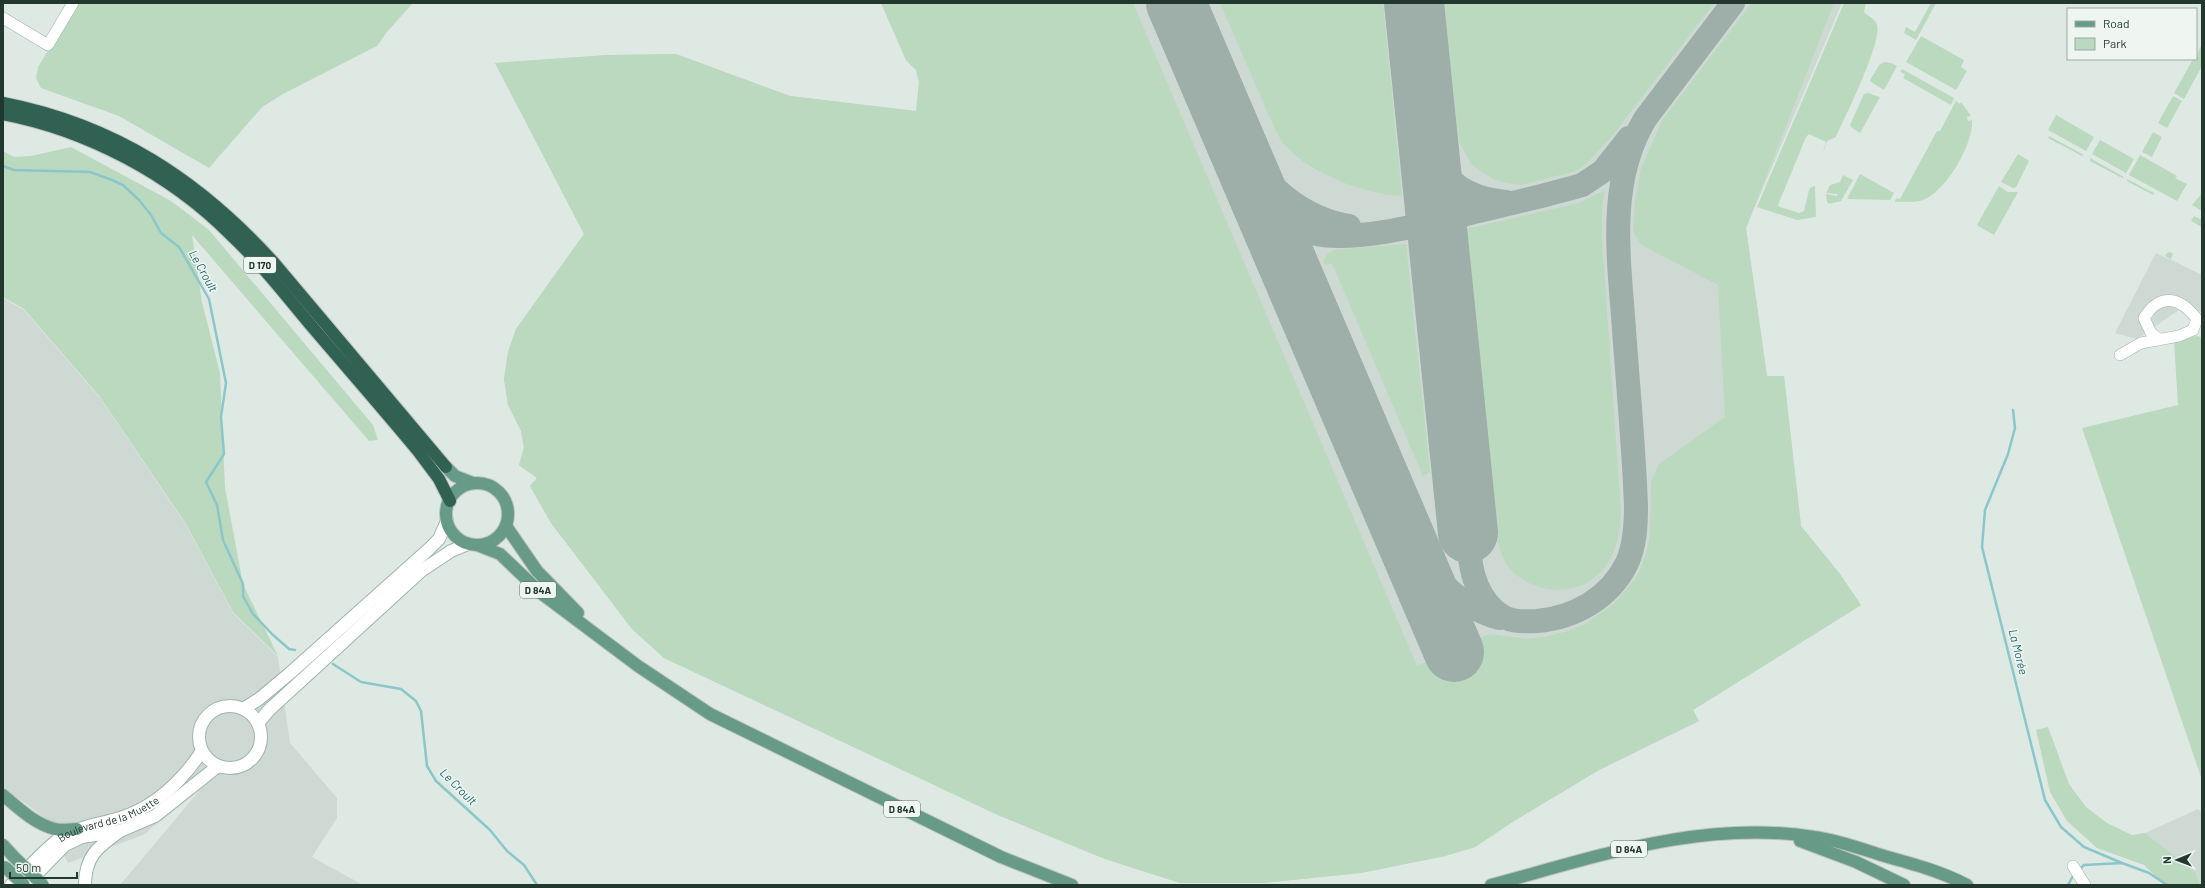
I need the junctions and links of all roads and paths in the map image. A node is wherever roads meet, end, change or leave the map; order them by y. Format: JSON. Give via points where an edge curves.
{"nodes":[{"id":1,"x":73,"y":3,"type":"edge"},
{"id":2,"x":3,"y":18,"type":"edge"},
{"id":3,"x":3,"y":103,"type":"edge"},
{"id":4,"x":3,"y":114,"type":"edge"},
{"id":5,"x":2199,"y":325,"type":"edge"},
{"id":6,"x":2159,"y":339,"type":"junction"},
{"id":7,"x":2120,"y":355,"type":"dead end"},
{"id":8,"x":446,"y":467,"type":"joint"},
{"id":9,"x":473,"y":484,"type":"junction"},
{"id":10,"x":450,"y":501,"type":"junction"},
{"id":11,"x":447,"y":521,"type":"junction"},
{"id":12,"x":506,"y":526,"type":"junction"},
{"id":13,"x":473,"y":545,"type":"junction"},
{"id":14,"x":601,"y":637,"type":"junction"},
{"id":15,"x":243,"y":709,"type":"junction"},
{"id":16,"x":258,"y":723,"type":"junction"},
{"id":17,"x":202,"y":751,"type":"junction"},
{"id":18,"x":218,"y":766,"type":"junction"},
{"id":19,"x":3,"y":795,"type":"edge"},
{"id":20,"x":77,"y":829,"type":"junction"},
{"id":21,"x":120,"y":831,"type":"junction"},
{"id":22,"x":1770,"y":833,"type":"junction"},
{"id":23,"x":3,"y":845,"type":"edge"},
{"id":24,"x":4,"y":866,"type":"edge"},
{"id":25,"x":2073,"y":866,"type":"dead end"},
{"id":26,"x":2082,"y":880,"type":"edge"},
{"id":27,"x":11,"y":885,"type":"edge"},
{"id":28,"x":25,"y":885,"type":"edge"},
{"id":29,"x":43,"y":885,"type":"edge"},
{"id":30,"x":85,"y":885,"type":"edge"},
{"id":31,"x":1072,"y":885,"type":"edge"},
{"id":32,"x":1491,"y":885,"type":"edge"},
{"id":33,"x":1904,"y":885,"type":"edge"},
{"id":34,"x":1967,"y":885,"type":"edge"}],
"edges":[{"from":1,"to":2,"type":"street","via":[[48,45]]},
{"from":3,"to":8,"type":"highway","number":"D 170","via":[[39,111],[125,144],[180,177],[206,197],[275,264]]},
{"from":4,"to":10,"type":"highway","number":"D 170","via":[[68,132],[112,151],[177,189],[208,213],[244,247],[418,451],[439,479]]},
{"from":5,"to":6,"type":"street","via":[[2179,336]]},
{"from":5,"to":6,"type":"street","via":[[2190,310],[2179,303],[2160,300],[2144,318],[2151,333]]},
{"from":6,"to":7,"type":"street","via":[[2141,343]]},
{"from":8,"to":9,"type":"main road","number":"D 170","via":[[455,476]]},
{"from":9,"to":10,"type":"main road","via":[[459,490]]},
{"from":9,"to":12,"type":"main road","via":[[482,484],[499,492],[508,508]]},
{"from":10,"to":11,"type":"main road"},
{"from":11,"to":13,"type":"main road","via":[[455,535]]},
{"from":11,"to":15,"type":"main road","via":[[439,539],[429,550],[289,674]]},
{"from":12,"to":13,"type":"main road","via":[[494,540]]},
{"from":12,"to":14,"type":"main road","number":"D 84A","via":[[537,571]]},
{"from":13,"to":14,"type":"main road","number":"D 84A","via":[[500,554],[542,594]]},
{"from":13,"to":16,"type":"main road","via":[[451,551],[421,571],[269,710]]},
{"from":14,"to":31,"type":"main road","number":"D 84A","via":[[638,666],[710,714],[1001,857]]},
{"from":15,"to":16,"type":"main road"},
{"from":15,"to":17,"type":"main road","via":[[235,706],[220,707],[206,716],[198,737]]},
{"from":16,"to":18,"type":"main road","via":[[261,737],[255,755],[239,767]]},
{"from":17,"to":18,"type":"main road"},
{"from":17,"to":20,"type":"main road","name":"Boulevard de la Muette","via":[[188,772],[159,799],[122,818]]},
{"from":18,"to":21,"type":"main road","name":"Boulevard de la Muette","via":[[155,816]]},
{"from":19,"to":20,"type":"main road","via":[[28,816],[56,830]]},
{"from":20,"to":27,"type":"main road","name":"Boulevard de la Muette","via":[[62,837]]},
{"from":21,"to":28,"type":"main road","name":"Boulevard de la Muette","via":[[82,837],[65,845]]},
{"from":21,"to":30,"type":"main road","via":[[100,845],[90,859],[85,872]]},
{"from":22,"to":32,"type":"main road","number":"D 84A","via":[[1730,832],[1673,838]]},
{"from":22,"to":33,"type":"main road","number":"D 84A","via":[[1814,845]]},
{"from":22,"to":34,"type":"main road","number":"D 84A","via":[[1816,837],[1856,847],[1922,867]]},
{"from":23,"to":29,"type":"main road","bridge":true},
{"from":24,"to":28,"type":"main road","bridge":true},
{"from":25,"to":26,"type":"street"}]}
